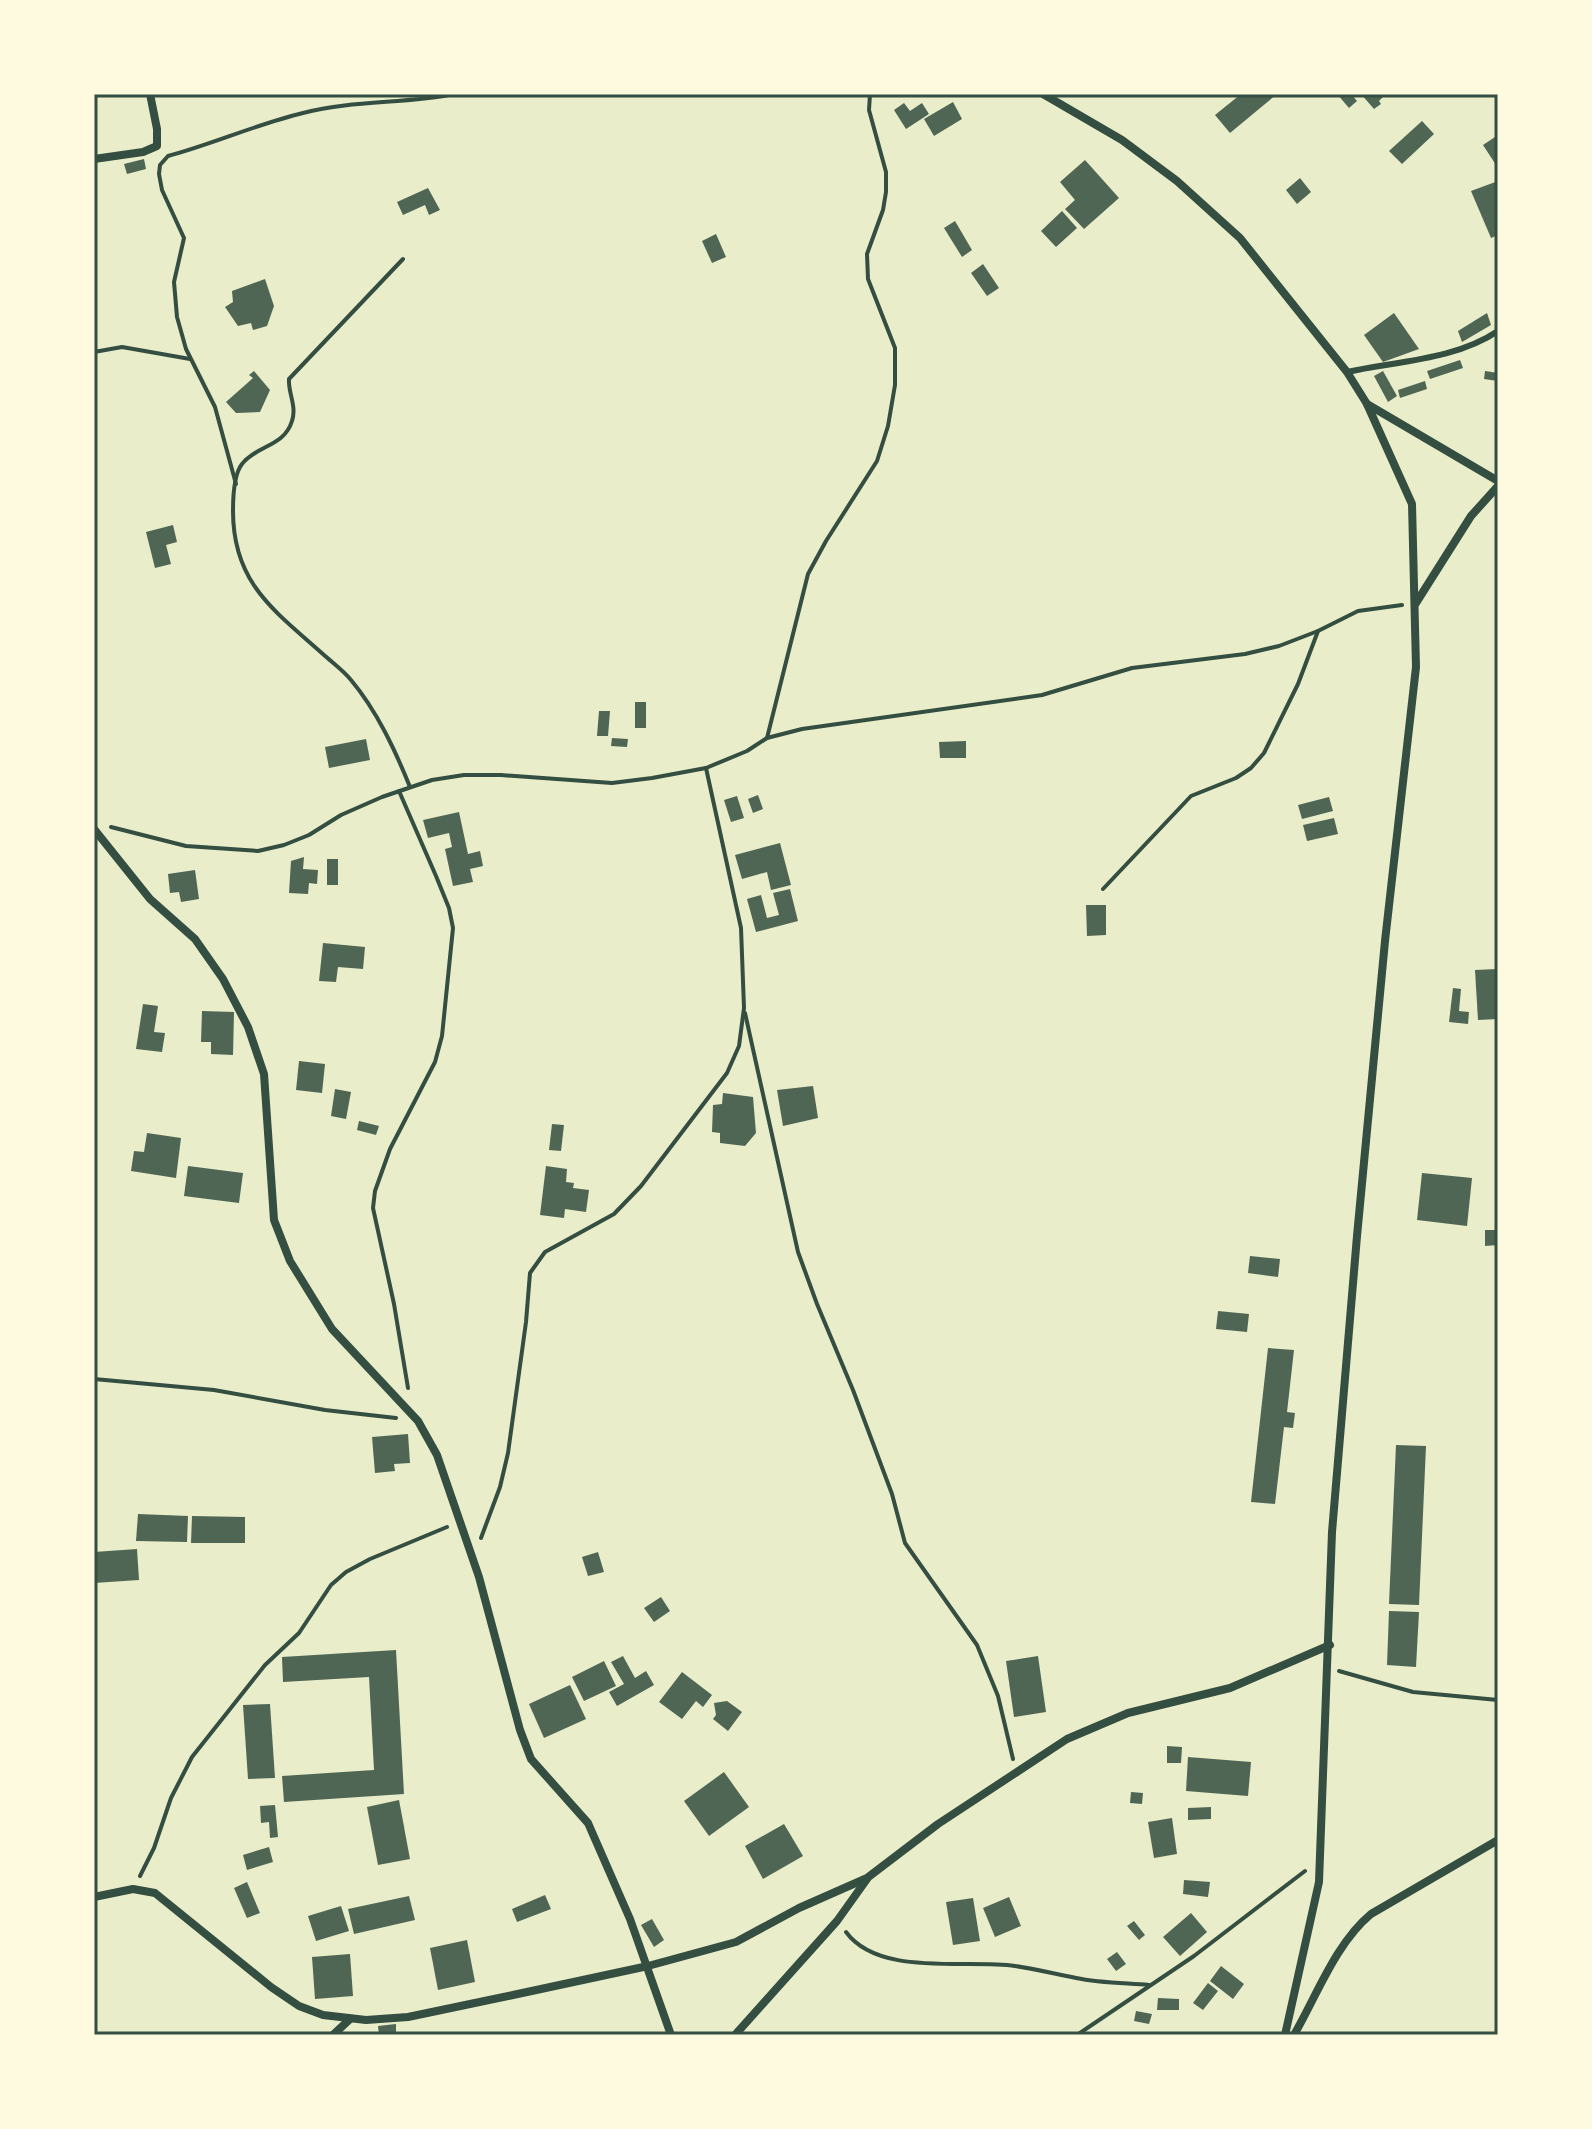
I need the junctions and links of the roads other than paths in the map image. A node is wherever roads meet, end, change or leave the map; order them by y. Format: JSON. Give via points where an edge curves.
{"nodes":[{"id":1,"x":150,"y":94,"type":"edge"},
{"id":2,"x":1043,"y":94,"type":"edge"},
{"id":3,"x":94,"y":159,"type":"edge"},
{"id":4,"x":1498,"y":331,"type":"edge"},
{"id":5,"x":1347,"y":372,"type":"junction"},
{"id":6,"x":1367,"y":404,"type":"junction"},
{"id":7,"x":1498,"y":483,"type":"edge"},
{"id":8,"x":1416,"y":603,"type":"junction"},
{"id":9,"x":94,"y":829,"type":"edge"},
{"id":10,"x":1330,"y":1645,"type":"junction"},
{"id":11,"x":1498,"y":1840,"type":"edge"},
{"id":12,"x":867,"y":1878,"type":"junction"},
{"id":13,"x":94,"y":1897,"type":"edge"},
{"id":14,"x":648,"y":1966,"type":"junction"},
{"id":15,"x":350,"y":2019,"type":"junction"},
{"id":16,"x":333,"y":2035,"type":"edge"},
{"id":17,"x":671,"y":2035,"type":"edge"},
{"id":18,"x":735,"y":2035,"type":"edge"},
{"id":19,"x":1285,"y":2035,"type":"edge"},
{"id":20,"x":1294,"y":2035,"type":"edge"}],
"edges":[{"from":1,"to":3,"type":"street","via":[[157,146]]},
{"from":2,"to":5,"type":"street","via":[[1122,140],[1240,238]]},
{"from":4,"to":5,"type":"lane","via":[[1479,344],[1448,353]]},
{"from":5,"to":6,"type":"street"},
{"from":6,"to":7,"type":"street"},
{"from":6,"to":8,"type":"street","via":[[1412,504]]},
{"from":7,"to":8,"type":"street"},
{"from":8,"to":10,"type":"street","via":[[1416,667],[1385,941],[1332,1532]]},
{"from":9,"to":14,"type":"street","via":[[150,899],[195,939],[248,1027],[264,1074],[274,1220],[290,1261],[332,1329],[415,1418],[437,1455],[479,1577],[531,1759],[588,1823]]},
{"from":10,"to":12,"type":"street","via":[[1230,1688],[1128,1713],[1067,1739]]},
{"from":10,"to":19,"type":"street","via":[[1319,1882]]},
{"from":11,"to":20,"type":"street","via":[[1354,1928]]},
{"from":12,"to":14,"type":"street","via":[[736,1942]]},
{"from":12,"to":18,"type":"street","via":[[837,1921]]},
{"from":13,"to":15,"type":"street","via":[[133,1889],[155,1893],[299,2006]]},
{"from":14,"to":15,"type":"street","via":[[408,2017]]},
{"from":14,"to":17,"type":"street"},
{"from":15,"to":16,"type":"street"}]}
